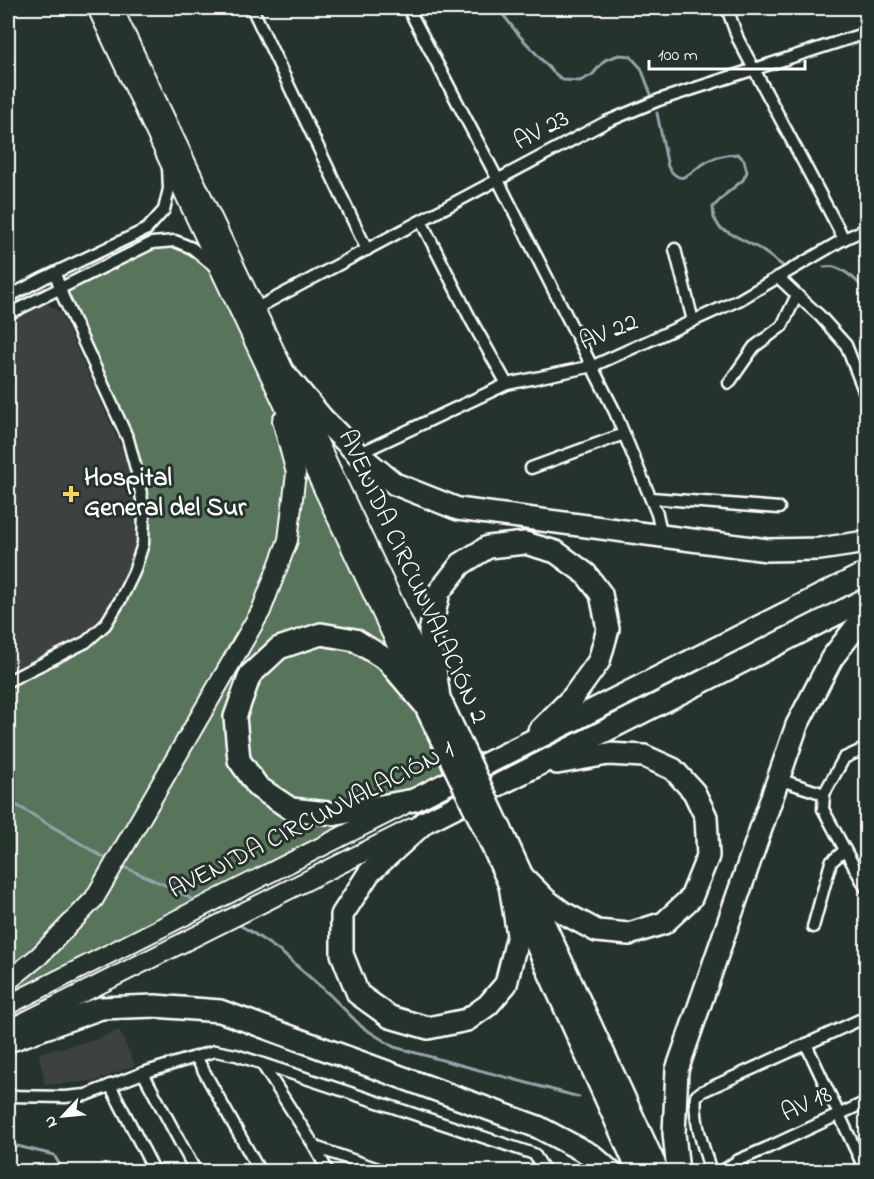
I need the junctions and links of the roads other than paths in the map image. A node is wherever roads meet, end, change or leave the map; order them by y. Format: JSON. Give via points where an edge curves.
{"nodes":[{"id":1,"x":97,"y":8,"type":"edge"},
{"id":2,"x":113,"y":8,"type":"edge"},
{"id":3,"x":252,"y":8,"type":"edge"},
{"id":4,"x":408,"y":8,"type":"edge"},
{"id":5,"x":727,"y":8,"type":"edge"},
{"id":6,"x":867,"y":33,"type":"edge"},
{"id":7,"x":753,"y":69,"type":"junction"},
{"id":8,"x":168,"y":158,"type":"junction"},
{"id":9,"x":498,"y":180,"type":"junction"},
{"id":10,"x":422,"y":221,"type":"junction"},
{"id":11,"x":867,"y":229,"type":"edge"},
{"id":12,"x":844,"y":239,"type":"junction"},
{"id":13,"x":675,"y":249,"type":"dead end"},
{"id":14,"x":367,"y":250,"type":"junction"},
{"id":15,"x":55,"y":273,"type":"junction"},
{"id":16,"x":223,"y":275,"type":"junction"},
{"id":17,"x":778,"y":277,"type":"junction"},
{"id":18,"x":60,"y":288,"type":"junction"},
{"id":19,"x":797,"y":295,"type":"junction"},
{"id":20,"x":8,"y":297,"type":"edge"},
{"id":21,"x":255,"y":309,"type":"junction"},
{"id":22,"x":8,"y":314,"type":"edge"},
{"id":23,"x":693,"y":321,"type":"junction"},
{"id":24,"x":593,"y":366,"type":"junction"},
{"id":25,"x":280,"y":378,"type":"junction"},
{"id":26,"x":729,"y":383,"type":"dead end"},
{"id":27,"x":507,"y":384,"type":"junction"},
{"id":28,"x":867,"y":396,"type":"edge"},
{"id":29,"x":624,"y":434,"type":"junction"},
{"id":30,"x":358,"y":453,"type":"junction"},
{"id":31,"x":531,"y":468,"type":"dead end"},
{"id":32,"x":651,"y":498,"type":"junction"},
{"id":33,"x":779,"y":508,"type":"dead end"},
{"id":34,"x":662,"y":536,"type":"junction"},
{"id":35,"x":867,"y":542,"type":"edge"},
{"id":36,"x":867,"y":573,"type":"edge"},
{"id":37,"x":867,"y":599,"type":"edge"},
{"id":38,"x":867,"y":614,"type":"edge"},
{"id":39,"x":8,"y":681,"type":"edge"},
{"id":40,"x":432,"y":701,"type":"junction"},
{"id":41,"x":526,"y":744,"type":"junction"},
{"id":42,"x":867,"y":748,"type":"edge"},
{"id":43,"x":535,"y":767,"type":"junction"},
{"id":44,"x":778,"y":779,"type":"junction"},
{"id":45,"x":824,"y":794,"type":"junction"},
{"id":46,"x":414,"y":800,"type":"junction"},
{"id":47,"x":424,"y":822,"type":"junction"},
{"id":48,"x":845,"y":850,"type":"junction"},
{"id":49,"x":516,"y":881,"type":"junction"},
{"id":50,"x":867,"y":888,"type":"edge"},
{"id":51,"x":813,"y":927,"type":"dead end"},
{"id":52,"x":8,"y":981,"type":"edge"},
{"id":53,"x":8,"y":1005,"type":"edge"},
{"id":54,"x":867,"y":1017,"type":"edge"},
{"id":55,"x":8,"y":1030,"type":"edge"},
{"id":56,"x":8,"y":1041,"type":"edge"},
{"id":57,"x":806,"y":1044,"type":"junction"},
{"id":58,"x":196,"y":1057,"type":"junction"},
{"id":59,"x":262,"y":1064,"type":"junction"},
{"id":60,"x":142,"y":1073,"type":"junction"},
{"id":61,"x":110,"y":1086,"type":"junction"},
{"id":62,"x":8,"y":1096,"type":"edge"},
{"id":63,"x":867,"y":1102,"type":"edge"},
{"id":64,"x":840,"y":1114,"type":"junction"},
{"id":65,"x":315,"y":1147,"type":"junction"},
{"id":66,"x":376,"y":1169,"type":"edge"},
{"id":67,"x":155,"y":1172,"type":"edge"},
{"id":68,"x":196,"y":1172,"type":"edge"},
{"id":69,"x":260,"y":1172,"type":"edge"},
{"id":70,"x":328,"y":1172,"type":"edge"},
{"id":71,"x":387,"y":1172,"type":"edge"},
{"id":72,"x":542,"y":1172,"type":"edge"},
{"id":73,"x":611,"y":1172,"type":"edge"},
{"id":74,"x":639,"y":1172,"type":"edge"},
{"id":75,"x":658,"y":1172,"type":"edge"},
{"id":76,"x":678,"y":1172,"type":"edge"},
{"id":77,"x":711,"y":1172,"type":"edge"},
{"id":78,"x":721,"y":1172,"type":"edge"},
{"id":79,"x":866,"y":1172,"type":"edge"}],
"edges":[{"from":1,"to":8,"type":"main road","name":"AVENIDA CIRCUNVALACIÓN 2"},
{"from":2,"to":21,"type":"main road","name":"AVENIDA CIRCUNVALACIÓN 2"},
{"from":3,"to":14,"type":"street"},
{"from":4,"to":9,"type":"street"},
{"from":5,"to":7,"type":"street"},
{"from":6,"to":7,"type":"street","name":"AV 23"},
{"from":7,"to":9,"type":"street","name":"AV 23","via":[[606,122]]},
{"from":7,"to":12,"type":"street"},
{"from":8,"to":15,"type":"street","via":[[169,189],[164,210],[147,229]]},
{"from":8,"to":16,"type":"main road","name":"AVENIDA CIRCUNVALACIÓN 2"},
{"from":9,"to":10,"type":"street","name":"AV 23"},
{"from":9,"to":24,"type":"street"},
{"from":10,"to":14,"type":"street","name":"AV 23"},
{"from":10,"to":27,"type":"street"},
{"from":11,"to":12,"type":"street","name":"AV 22"},
{"from":12,"to":17,"type":"street","name":"AV 22"},
{"from":13,"to":23,"type":"street"},
{"from":14,"to":21,"type":"street","name":"AV 23"},
{"from":15,"to":18,"type":"street"},
{"from":15,"to":20,"type":"street"},
{"from":16,"to":18,"type":"street","via":[[192,248],[175,241],[152,243]]},
{"from":16,"to":25,"type":"main road","name":"AVENIDA CIRCUNVALACIÓN 2"},
{"from":17,"to":19,"type":"street"},
{"from":17,"to":23,"type":"street","name":"AV 22"},
{"from":18,"to":22,"type":"street"},
{"from":18,"to":39,"type":"street","via":[[128,439],[144,512],[143,544],[134,572],[105,625],[86,642]]},
{"from":19,"to":26,"type":"street","via":[[782,326],[754,347]]},
{"from":19,"to":28,"type":"street","via":[[846,345]]},
{"from":21,"to":25,"type":"main road","name":"AVENIDA CIRCUNVALACIÓN 2"},
{"from":23,"to":24,"type":"street","name":"AV 22"},
{"from":24,"to":27,"type":"street","name":"AV 22"},
{"from":24,"to":29,"type":"street"},
{"from":25,"to":30,"type":"highway"},
{"from":25,"to":40,"type":"main road","name":"AVENIDA CIRCUNVALACIÓN 2"},
{"from":25,"to":52,"type":"main road","via":[[296,473],[288,540],[261,611],[94,899],[39,956]]},
{"from":27,"to":30,"type":"street","name":"AV 22"},
{"from":29,"to":31,"type":"street"},
{"from":29,"to":32,"type":"street"},
{"from":30,"to":34,"type":"highway","via":[[395,484],[458,509]]},
{"from":32,"to":33,"type":"street"},
{"from":32,"to":34,"type":"street"},
{"from":34,"to":35,"type":"highway","via":[[767,550],[820,549]]},
{"from":36,"to":41,"type":"highway","name":"AVENIDA CIRCUNVALACIÓN 1"},
{"from":37,"to":43,"type":"highway","name":"AVENIDA CIRCUNVALACIÓN 1"},
{"from":38,"to":44,"type":"highway","via":[[832,658],[797,725]]},
{"from":40,"to":41,"type":"highway","via":[[430,632],[439,592],[461,564],[488,547],[525,543],[556,552],[586,574],[601,594],[608,629],[599,661],[573,697]]},
{"from":40,"to":46,"type":"highway","via":[[387,660],[355,640],[321,634],[279,648],[258,667],[250,675],[235,717],[239,760],[258,787],[291,809],[337,814]]},
{"from":40,"to":49,"type":"highway","name":"AVENIDA CIRCUNVALACIÓN 2","bridge":true},
{"from":41,"to":46,"type":"highway","name":"AVENIDA CIRCUNVALACIÓN 1"},
{"from":42,"to":45,"type":"street","via":[[844,758]]},
{"from":43,"to":47,"type":"highway","name":"AVENIDA CIRCUNVALACIÓN 1"},
{"from":43,"to":49,"type":"highway","via":[[608,754],[644,756],[673,769],[694,792],[706,817],[708,856],[691,898],[664,923],[629,934],[597,931]]},
{"from":44,"to":45,"type":"street"},
{"from":44,"to":76,"type":"highway","via":[[677,1070],[674,1133]]},
{"from":45,"to":48,"type":"street","via":[[823,809]]},
{"from":46,"to":53,"type":"main road","name":"AVENIDA CIRCUNVALACIÓN 1"},
{"from":47,"to":49,"type":"highway","via":[[369,873],[342,915],[342,954],[358,994],[390,1017],[428,1028],[467,1020],[488,1005],[506,984],[518,935]]},
{"from":47,"to":55,"type":"main road","name":"AVENIDA CIRCUNVALACIÓN 1"},
{"from":48,"to":50,"type":"street"},
{"from":48,"to":51,"type":"street","via":[[831,862]]},
{"from":49,"to":74,"type":"highway","name":"AVENIDA CIRCUNVALACIÓN 2"},
{"from":49,"to":75,"type":"highway","name":"AVENIDA CIRCUNVALACIÓN 2"},
{"from":54,"to":57,"type":"street"},
{"from":56,"to":73,"type":"highway","via":[[101,1008],[155,1006],[220,1011],[538,1127],[593,1156]]},
{"from":57,"to":64,"type":"street"},
{"from":57,"to":77,"type":"street","via":[[696,1096],[701,1141]]},
{"from":58,"to":59,"type":"street","via":[[215,1051]]},
{"from":58,"to":60,"type":"street"},
{"from":58,"to":69,"type":"street"},
{"from":59,"to":65,"type":"street"},
{"from":59,"to":72,"type":"street","via":[[534,1154]]},
{"from":60,"to":61,"type":"street"},
{"from":60,"to":68,"type":"street"},
{"from":61,"to":62,"type":"street","via":[[86,1095]]},
{"from":61,"to":67,"type":"street"},
{"from":63,"to":64,"type":"street","name":"AV 18"},
{"from":64,"to":78,"type":"street","name":"AV 18"},
{"from":64,"to":79,"type":"street"},
{"from":65,"to":66,"type":"street"},
{"from":65,"to":70,"type":"street"},
{"from":66,"to":71,"type":"street"}]}
